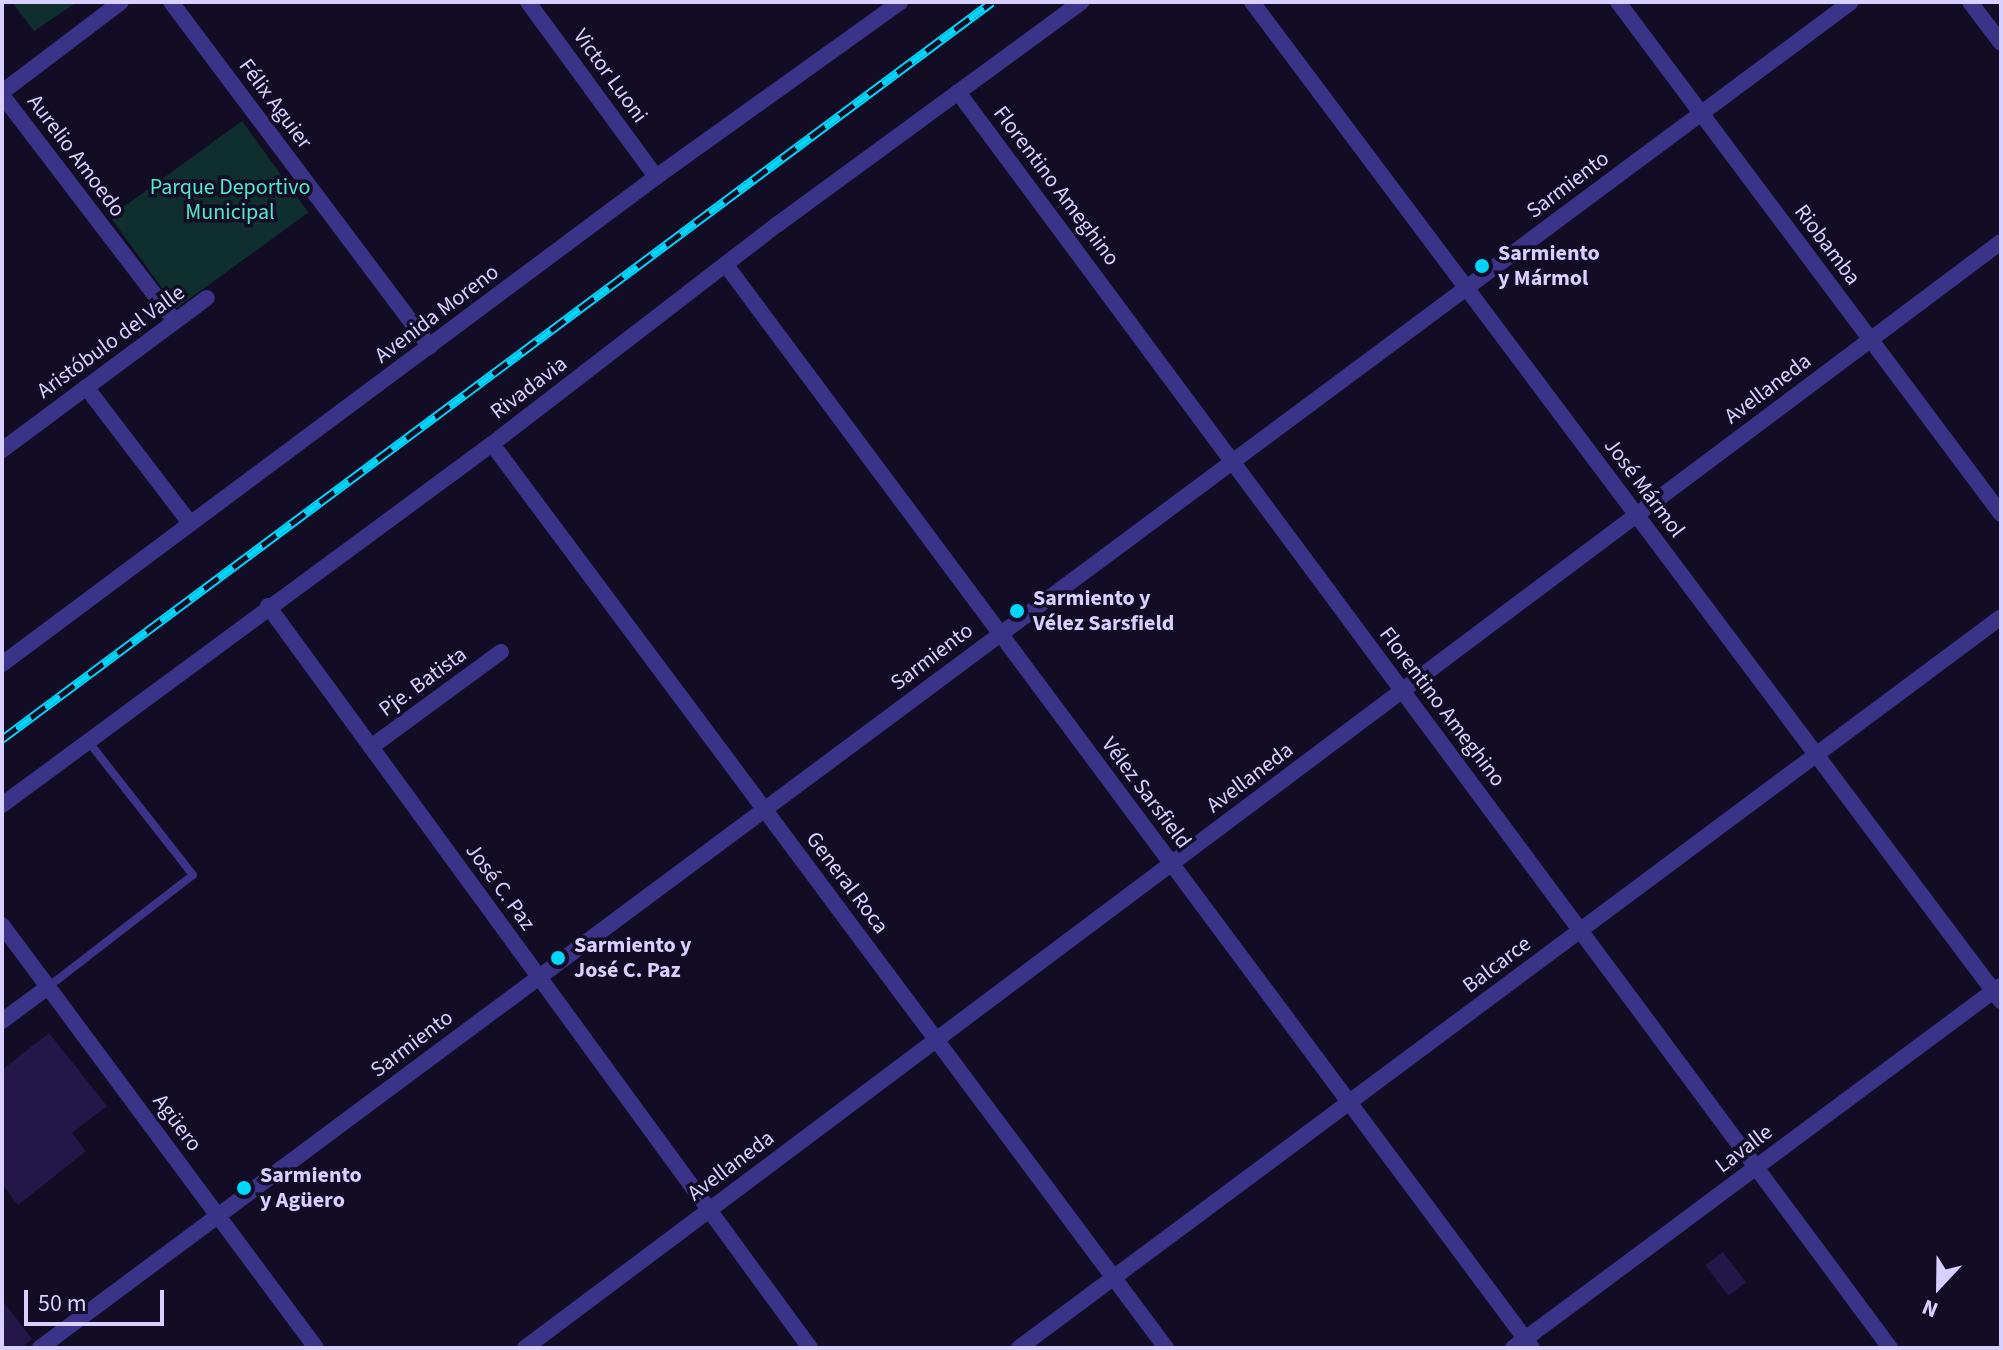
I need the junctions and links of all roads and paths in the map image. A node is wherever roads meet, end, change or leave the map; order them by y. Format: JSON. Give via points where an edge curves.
{"nodes":[{"id":1,"x":121,"y":2,"type":"edge"},
{"id":2,"x":171,"y":2,"type":"edge"},
{"id":3,"x":528,"y":2,"type":"edge"},
{"id":4,"x":900,"y":2,"type":"edge"},
{"id":5,"x":1081,"y":2,"type":"edge"},
{"id":6,"x":1252,"y":2,"type":"edge"},
{"id":7,"x":1618,"y":2,"type":"edge"},
{"id":8,"x":1851,"y":2,"type":"edge"},
{"id":9,"x":1970,"y":2,"type":"edge"},
{"id":10,"x":2001,"y":43,"type":"edge"},
{"id":11,"x":958,"y":92,"type":"junction"},
{"id":12,"x":2,"y":94,"type":"edge"},
{"id":13,"x":1701,"y":114,"type":"junction"},
{"id":14,"x":656,"y":177,"type":"junction"},
{"id":15,"x":2001,"y":242,"type":"edge"},
{"id":16,"x":726,"y":265,"type":"junction"},
{"id":17,"x":1466,"y":288,"type":"junction"},
{"id":18,"x":207,"y":298,"type":"dead end"},
{"id":19,"x":174,"y":320,"type":"junction"},
{"id":20,"x":1871,"y":340,"type":"junction"},
{"id":21,"x":430,"y":347,"type":"junction"},
{"id":22,"x":86,"y":387,"type":"junction"},
{"id":23,"x":492,"y":444,"type":"junction"},
{"id":24,"x":4,"y":445,"type":"edge"},
{"id":25,"x":1233,"y":462,"type":"junction"},
{"id":26,"x":2001,"y":514,"type":"edge"},
{"id":27,"x":1637,"y":515,"type":"junction"},
{"id":28,"x":190,"y":523,"type":"junction"},
{"id":29,"x":268,"y":606,"type":"junction"},
{"id":30,"x":2001,"y":617,"type":"edge"},
{"id":31,"x":1001,"y":634,"type":"junction"},
{"id":32,"x":501,"y":652,"type":"dead end"},
{"id":33,"x":2,"y":664,"type":"edge"},
{"id":34,"x":1403,"y":691,"type":"junction"},
{"id":35,"x":88,"y":741,"type":"junction"},
{"id":36,"x":371,"y":747,"type":"junction"},
{"id":37,"x":1816,"y":754,"type":"junction"},
{"id":38,"x":2,"y":805,"type":"edge"},
{"id":39,"x":765,"y":809,"type":"junction"},
{"id":40,"x":1171,"y":864,"type":"junction"},
{"id":41,"x":2,"y":925,"type":"edge"},
{"id":42,"x":1580,"y":930,"type":"junction"},
{"id":43,"x":539,"y":977,"type":"junction"},
{"id":44,"x":48,"y":987,"type":"junction"},
{"id":45,"x":1999,"y":992,"type":"edge"},
{"id":46,"x":2,"y":1021,"type":"edge"},
{"id":47,"x":936,"y":1040,"type":"junction"},
{"id":48,"x":1349,"y":1102,"type":"junction"},
{"id":49,"x":1756,"y":1168,"type":"junction"},
{"id":50,"x":709,"y":1210,"type":"junction"},
{"id":51,"x":218,"y":1216,"type":"junction"},
{"id":52,"x":1113,"y":1278,"type":"junction"},
{"id":53,"x":1523,"y":1345,"type":"edge"},
{"id":54,"x":40,"y":1348,"type":"edge"},
{"id":55,"x":316,"y":1348,"type":"edge"},
{"id":56,"x":525,"y":1348,"type":"edge"},
{"id":57,"x":810,"y":1348,"type":"edge"},
{"id":58,"x":1019,"y":1348,"type":"edge"},
{"id":59,"x":1166,"y":1348,"type":"edge"},
{"id":60,"x":1890,"y":1348,"type":"edge"}],
"edges":[{"from":1,"to":12,"type":"street"},
{"from":2,"to":21,"type":"street","name":"Félix Aguier"},
{"from":3,"to":14,"type":"street","name":"Victor Luoni"},
{"from":4,"to":14,"type":"street","name":"Avenida Moreno"},
{"from":5,"to":11,"type":"street","name":"Rivadavia"},
{"from":6,"to":17,"type":"street","name":"José Mármol"},
{"from":7,"to":13,"type":"street","name":"Riobamba"},
{"from":8,"to":13,"type":"street","name":"Sarmiento"},
{"from":9,"to":10,"type":"street"},
{"from":11,"to":16,"type":"street","name":"Rivadavia"},
{"from":11,"to":25,"type":"street","name":"Florentino Ameghino"},
{"from":12,"to":19,"type":"street","name":"Aurelio Amoedo"},
{"from":13,"to":17,"type":"street","name":"Sarmiento"},
{"from":13,"to":20,"type":"street","name":"Riobamba"},
{"from":14,"to":21,"type":"street","name":"Avenida Moreno"},
{"from":15,"to":20,"type":"street","name":"Avellaneda"},
{"from":16,"to":23,"type":"street","name":"Rivadavia"},
{"from":16,"to":31,"type":"street","name":"Vélez Sarsfield"},
{"from":17,"to":25,"type":"street","name":"Sarmiento"},
{"from":17,"to":27,"type":"street","name":"José Mármol"},
{"from":18,"to":19,"type":"street","name":"Aristóbulo del Valle"},
{"from":19,"to":22,"type":"street","name":"Aristóbulo del Valle"},
{"from":20,"to":26,"type":"street","name":"Riobamba"},
{"from":20,"to":27,"type":"street","name":"Avellaneda"},
{"from":21,"to":28,"type":"street","name":"Avenida Moreno"},
{"from":22,"to":24,"type":"street","name":"Aristóbulo del Valle"},
{"from":22,"to":28,"type":"street"},
{"from":23,"to":29,"type":"street","name":"Rivadavia"},
{"from":23,"to":39,"type":"street","name":"General Roca"},
{"from":25,"to":31,"type":"street","name":"Sarmiento"},
{"from":25,"to":34,"type":"street","name":"Florentino Ameghino"},
{"from":27,"to":34,"type":"street","name":"Avellaneda"},
{"from":27,"to":37,"type":"street","name":"José Mármol"},
{"from":28,"to":33,"type":"street","name":"Avenida Moreno"},
{"from":29,"to":35,"type":"street","name":"Rivadavia"},
{"from":29,"to":36,"type":"street","name":"José C. Paz"},
{"from":30,"to":37,"type":"street","name":"Balcarce"},
{"from":31,"to":39,"type":"street","name":"Sarmiento"},
{"from":31,"to":40,"type":"street","name":"Vélez Sarsfield"},
{"from":32,"to":36,"type":"street","name":"Pje. Batista"},
{"from":34,"to":40,"type":"street","name":"Avellaneda"},
{"from":34,"to":42,"type":"street","name":"Florentino Ameghino"},
{"from":35,"to":38,"type":"street","name":"Rivadavia"},
{"from":35,"to":44,"type":"lane","via":[[193,875]]},
{"from":36,"to":43,"type":"street","name":"José C. Paz"},
{"from":37,"to":42,"type":"street","name":"Balcarce"},
{"from":37,"to":45,"type":"street","name":"José Mármol"},
{"from":39,"to":43,"type":"street","name":"Sarmiento"},
{"from":39,"to":47,"type":"street","name":"General Roca"},
{"from":40,"to":47,"type":"street","name":"Avellaneda"},
{"from":40,"to":48,"type":"street","name":"Vélez Sarsfield"},
{"from":41,"to":44,"type":"street","name":"Agüero"},
{"from":42,"to":48,"type":"street","name":"Balcarce"},
{"from":42,"to":49,"type":"street","name":"Florentino Ameghino"},
{"from":43,"to":50,"type":"street","name":"José C. Paz"},
{"from":43,"to":51,"type":"street","name":"Sarmiento"},
{"from":44,"to":46,"type":"street"},
{"from":44,"to":51,"type":"street","name":"Agüero"},
{"from":45,"to":49,"type":"street","name":"Lavalle"},
{"from":47,"to":50,"type":"street","name":"Avellaneda"},
{"from":47,"to":52,"type":"street","name":"General Roca"},
{"from":48,"to":52,"type":"street","name":"Balcarce"},
{"from":48,"to":53,"type":"street","name":"Vélez Sarsfield"},
{"from":49,"to":53,"type":"street","name":"Lavalle"},
{"from":49,"to":60,"type":"street","name":"Florentino Ameghino"},
{"from":50,"to":56,"type":"street","name":"Avellaneda"},
{"from":50,"to":57,"type":"street","name":"José C. Paz"},
{"from":51,"to":54,"type":"street","name":"Sarmiento"},
{"from":51,"to":55,"type":"street","name":"Agüero"},
{"from":52,"to":58,"type":"street","name":"Balcarce"},
{"from":52,"to":59,"type":"street","name":"General Roca"}]}
